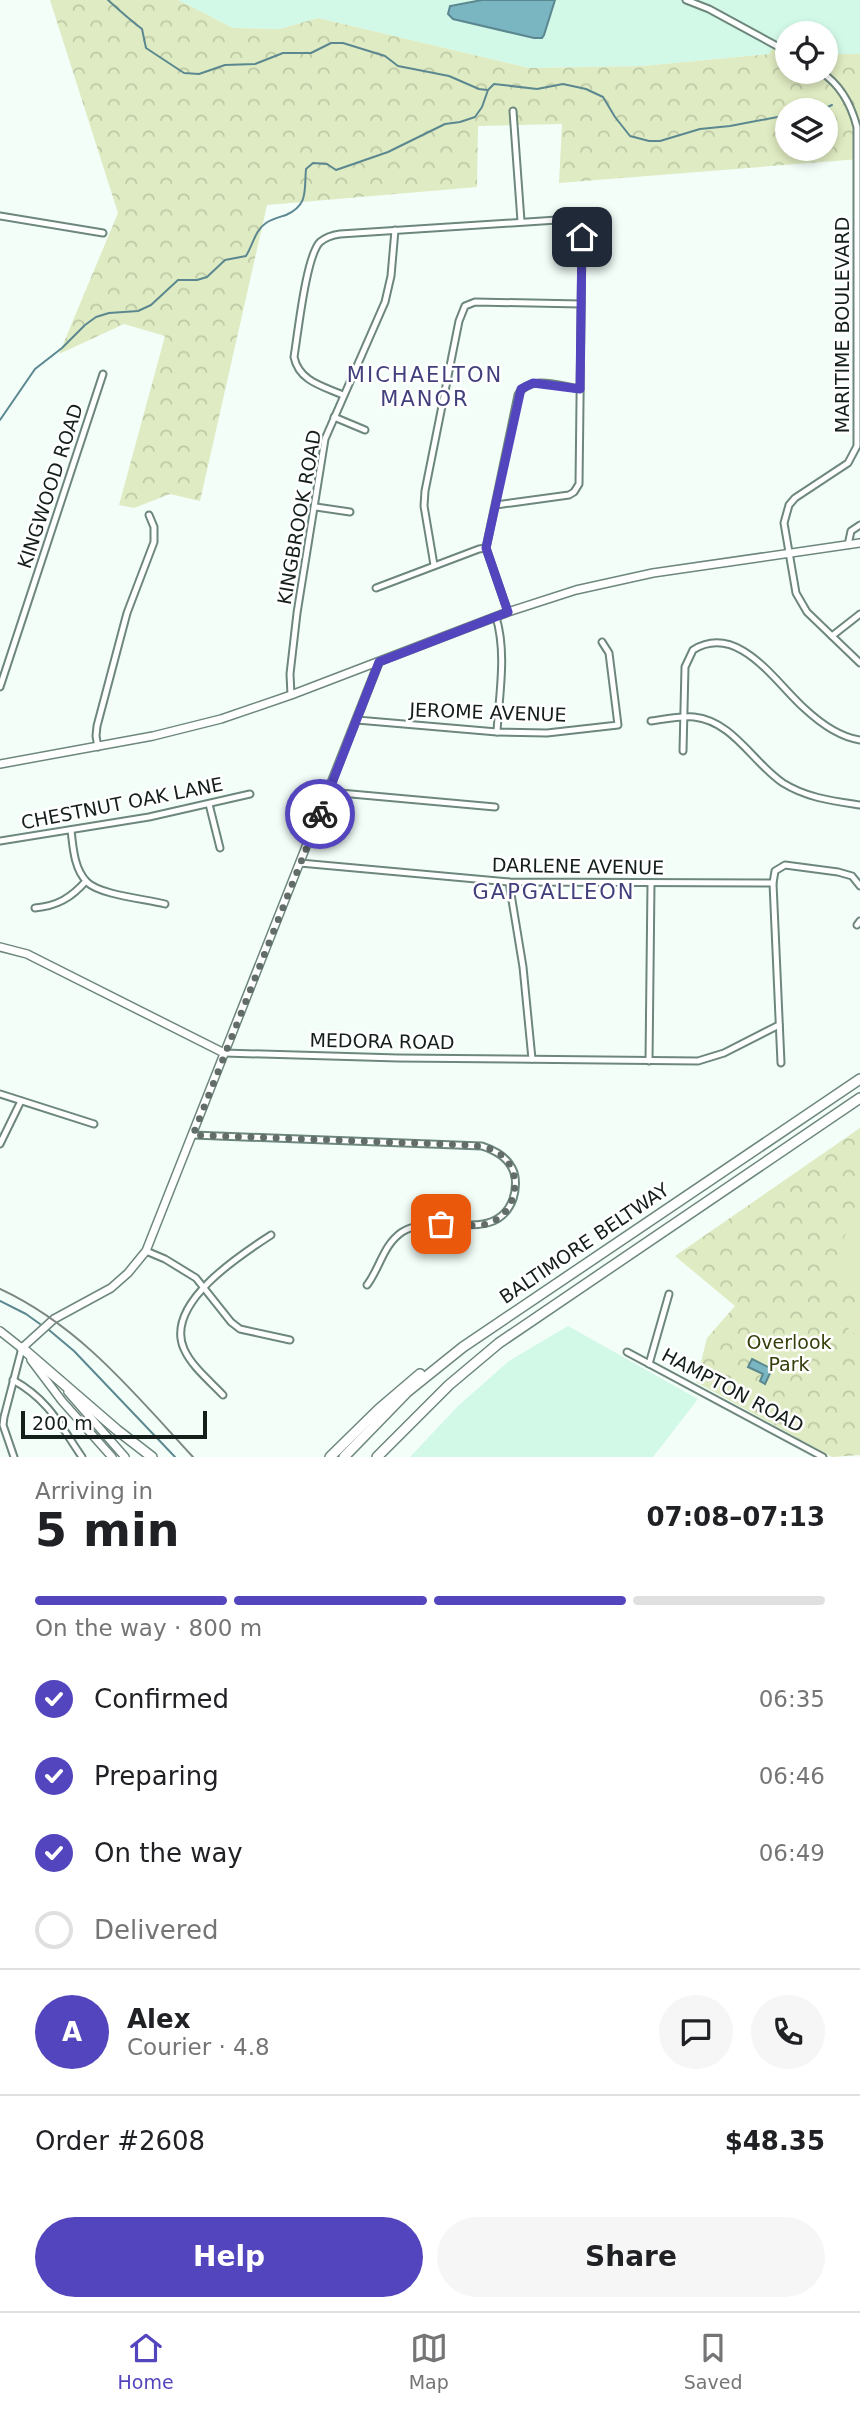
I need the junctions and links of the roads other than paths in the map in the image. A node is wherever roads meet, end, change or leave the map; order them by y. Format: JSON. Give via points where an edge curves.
{"nodes":[{"id":1,"x":686,"y":0,"type":"edge"},
{"id":2,"x":775,"y":45,"type":"edge"},
{"id":3,"x":835,"y":84,"type":"edge"},
{"id":4,"x":513,"y":111,"type":"dead end"},
{"id":5,"x":0,"y":216,"type":"edge"},
{"id":6,"x":521,"y":221,"type":"junction"},
{"id":7,"x":395,"y":230,"type":"junction"},
{"id":8,"x":103,"y":233,"type":"dead end"},
{"id":9,"x":581,"y":304,"type":"junction"},
{"id":10,"x":103,"y":374,"type":"dead end"},
{"id":11,"x":580,"y":389,"type":"junction"},
{"id":12,"x":343,"y":395,"type":"junction"},
{"id":13,"x":334,"y":417,"type":"junction"},
{"id":14,"x":365,"y":430,"type":"dead end"},
{"id":15,"x":496,"y":505,"type":"junction"},
{"id":16,"x":316,"y":507,"type":"junction"},
{"id":17,"x":350,"y":512,"type":"dead end"},
{"id":18,"x":149,"y":514,"type":"dead end"},
{"id":19,"x":860,"y":525,"type":"edge"},
{"id":20,"x":860,"y":543,"type":"edge"},
{"id":21,"x":848,"y":545,"type":"junction"},
{"id":22,"x":486,"y":548,"type":"junction"},
{"id":23,"x":791,"y":555,"type":"junction"},
{"id":24,"x":434,"y":565,"type":"junction"},
{"id":25,"x":376,"y":588,"type":"dead end"},
{"id":26,"x":508,"y":612,"type":"junction"},
{"id":27,"x":860,"y":614,"type":"edge"},
{"id":28,"x":496,"y":617,"type":"junction"},
{"id":29,"x":832,"y":636,"type":"junction"},
{"id":30,"x":601,"y":642,"type":"dead end"},
{"id":31,"x":379,"y":662,"type":"junction"},
{"id":32,"x":860,"y":663,"type":"edge"},
{"id":33,"x":0,"y":687,"type":"edge"},
{"id":34,"x":291,"y":695,"type":"junction"},
{"id":35,"x":684,"y":717,"type":"junction"},
{"id":36,"x":358,"y":720,"type":"junction"},
{"id":37,"x":651,"y":721,"type":"dead end"},
{"id":38,"x":497,"y":732,"type":"junction"},
{"id":39,"x":860,"y":740,"type":"edge"},
{"id":40,"x":98,"y":747,"type":"junction"},
{"id":41,"x":683,"y":751,"type":"dead end"},
{"id":42,"x":0,"y":764,"type":"edge"},
{"id":43,"x":329,"y":792,"type":"junction"},
{"id":44,"x":250,"y":793,"type":"dead end"},
{"id":45,"x":209,"y":804,"type":"junction"},
{"id":46,"x":860,"y":805,"type":"edge"},
{"id":47,"x":495,"y":807,"type":"dead end"},
{"id":48,"x":71,"y":830,"type":"junction"},
{"id":49,"x":0,"y":841,"type":"edge"},
{"id":50,"x":220,"y":848,"type":"dead end"},
{"id":51,"x":300,"y":863,"type":"junction"},
{"id":52,"x":86,"y":881,"type":"junction"},
{"id":53,"x":509,"y":882,"type":"junction"},
{"id":54,"x":651,"y":883,"type":"junction"},
{"id":55,"x":773,"y":883,"type":"junction"},
{"id":56,"x":860,"y":886,"type":"edge"},
{"id":57,"x":165,"y":904,"type":"dead end"},
{"id":58,"x":35,"y":908,"type":"dead end"},
{"id":59,"x":0,"y":947,"type":"edge"},
{"id":60,"x":779,"y":1025,"type":"junction"},
{"id":61,"x":224,"y":1053,"type":"junction"},
{"id":62,"x":532,"y":1059,"type":"junction"},
{"id":63,"x":649,"y":1061,"type":"junction"},
{"id":64,"x":781,"y":1063,"type":"dead end"},
{"id":65,"x":860,"y":1079,"type":"edge"},
{"id":66,"x":0,"y":1094,"type":"edge"},
{"id":67,"x":860,"y":1098,"type":"edge"},
{"id":68,"x":21,"y":1101,"type":"junction"},
{"id":69,"x":94,"y":1124,"type":"dead end"},
{"id":70,"x":193,"y":1135,"type":"junction"},
{"id":71,"x":0,"y":1144,"type":"edge"},
{"id":72,"x":271,"y":1235,"type":"dead end"},
{"id":73,"x":146,"y":1251,"type":"junction"},
{"id":74,"x":367,"y":1285,"type":"dead end"},
{"id":75,"x":204,"y":1287,"type":"junction"},
{"id":76,"x":669,"y":1294,"type":"dead end"},
{"id":77,"x":491,"y":1326,"type":"junction"},
{"id":78,"x":0,"y":1331,"type":"edge"},
{"id":79,"x":290,"y":1340,"type":"dead end"},
{"id":80,"x":22,"y":1348,"type":"junction"},
{"id":81,"x":627,"y":1352,"type":"dead end"},
{"id":82,"x":649,"y":1364,"type":"junction"},
{"id":83,"x":13,"y":1380,"type":"junction"},
{"id":84,"x":223,"y":1395,"type":"dead end"},
{"id":85,"x":14,"y":1457,"type":"edge"},
{"id":86,"x":82,"y":1457,"type":"edge"},
{"id":87,"x":112,"y":1457,"type":"edge"},
{"id":88,"x":125,"y":1457,"type":"edge"},
{"id":89,"x":152,"y":1457,"type":"edge"},
{"id":90,"x":330,"y":1457,"type":"edge"},
{"id":91,"x":344,"y":1457,"type":"edge"},
{"id":92,"x":380,"y":1457,"type":"edge"},
{"id":93,"x":823,"y":1457,"type":"edge"}],
"edges":[{"from":1,"to":2,"type":"street"},
{"from":3,"to":23,"type":"street","name":"MARITIME BOULEVARD","via":[[846,98],[857,127],[857,446],[848,463],[789,505],[784,523]]},
{"from":4,"to":6,"type":"street"},
{"from":5,"to":8,"type":"street"},
{"from":6,"to":7,"type":"street"},
{"from":6,"to":9,"type":"street","via":[[566,218],[582,229]]},
{"from":7,"to":12,"type":"street","name":"KINGBROOK ROAD","via":[[385,302]]},
{"from":7,"to":12,"type":"street","via":[[330,236],[321,241],[311,258],[293,356],[306,379]]},
{"from":9,"to":11,"type":"street"},
{"from":9,"to":24,"type":"street","via":[[475,302],[465,306],[425,491]]},
{"from":10,"to":33,"type":"street","name":"KINGWOOD ROAD"},
{"from":11,"to":15,"type":"street","via":[[533,383],[521,389]]},
{"from":11,"to":15,"type":"street","via":[[577,488],[569,495]]},
{"from":12,"to":13,"type":"street","name":"KINGBROOK ROAD"},
{"from":13,"to":14,"type":"street"},
{"from":13,"to":16,"type":"street","name":"KINGBROOK ROAD","via":[[325,439]]},
{"from":15,"to":22,"type":"street"},
{"from":16,"to":17,"type":"street"},
{"from":16,"to":34,"type":"street","name":"KINGBROOK ROAD","via":[[297,613]]},
{"from":18,"to":40,"type":"street","via":[[154,542],[127,613],[97,726]]},
{"from":19,"to":21,"type":"street","via":[[851,531]]},
{"from":20,"to":21,"type":"street"},
{"from":21,"to":23,"type":"street"},
{"from":22,"to":24,"type":"street"},
{"from":22,"to":26,"type":"street"},
{"from":23,"to":26,"type":"street","via":[[612,580]]},
{"from":23,"to":29,"type":"street","name":"MARITIME BOULEVARD","via":[[799,600]]},
{"from":24,"to":25,"type":"street"},
{"from":26,"to":28,"type":"street"},
{"from":27,"to":29,"type":"street"},
{"from":28,"to":31,"type":"street"},
{"from":28,"to":38,"type":"street","via":[[502,659]]},
{"from":29,"to":32,"type":"street","name":"MARITIME BOULEVARD"},
{"from":30,"to":38,"type":"street","name":"JEROME AVENUE","via":[[609,653],[618,725],[563,733]]},
{"from":31,"to":34,"type":"street"},
{"from":31,"to":36,"type":"street"},
{"from":34,"to":40,"type":"street","via":[[221,719]]},
{"from":35,"to":37,"type":"street"},
{"from":35,"to":39,"type":"street","via":[[688,657],[700,646],[729,644],[749,654],[832,730]]},
{"from":35,"to":41,"type":"street"},
{"from":35,"to":46,"type":"street","via":[[704,719],[723,728],[770,773],[798,791]]},
{"from":36,"to":38,"type":"street","name":"JEROME AVENUE"},
{"from":36,"to":43,"type":"street"},
{"from":40,"to":42,"type":"street"},
{"from":43,"to":47,"type":"street"},
{"from":43,"to":51,"type":"street"},
{"from":44,"to":45,"type":"street","name":"CHESTNUT OAK LANE"},
{"from":45,"to":48,"type":"street","name":"CHESTNUT OAK LANE"},
{"from":45,"to":50,"type":"street"},
{"from":48,"to":49,"type":"street","name":"CHESTNUT OAK LANE"},
{"from":48,"to":52,"type":"street","via":[[76,860]]},
{"from":51,"to":53,"type":"street","name":"DARLENE AVENUE"},
{"from":51,"to":61,"type":"street"},
{"from":52,"to":57,"type":"street"},
{"from":52,"to":58,"type":"street","via":[[65,900]]},
{"from":53,"to":54,"type":"street","name":"DARLENE AVENUE"},
{"from":53,"to":62,"type":"street"},
{"from":54,"to":55,"type":"street","name":"DARLENE AVENUE"},
{"from":54,"to":63,"type":"street"},
{"from":55,"to":56,"type":"street","via":[[775,871],[785,865],[844,873]]},
{"from":55,"to":60,"type":"street"},
{"from":59,"to":61,"type":"street","name":"MEDORA ROAD","via":[[27,954]]},
{"from":60,"to":63,"type":"street","name":"MEDORA ROAD","via":[[706,1060]]},
{"from":60,"to":64,"type":"street"},
{"from":61,"to":62,"type":"street","name":"MEDORA ROAD"},
{"from":61,"to":70,"type":"street"},
{"from":62,"to":63,"type":"street","name":"MEDORA ROAD"},
{"from":65,"to":77,"type":"highway","name":"BALTIMORE BELTWAY"},
{"from":66,"to":68,"type":"street"},
{"from":67,"to":92,"type":"highway","name":"BALTIMORE BELTWAY","via":[[499,1343],[449,1385]]},
{"from":68,"to":69,"type":"street"},
{"from":68,"to":71,"type":"street"},
{"from":70,"to":73,"type":"street"},
{"from":70,"to":74,"type":"street","via":[[474,1146],[495,1150],[507,1161],[514,1176],[514,1196],[498,1219],[482,1225],[430,1223],[403,1232],[388,1245]]},
{"from":72,"to":75,"type":"street","via":[[234,1259]]},
{"from":73,"to":75,"type":"street"},
{"from":73,"to":80,"type":"street","via":[[111,1288],[54,1319]]},
{"from":75,"to":79,"type":"street","via":[[240,1329]]},
{"from":75,"to":84,"type":"street","via":[[185,1315],[181,1340],[188,1357]]},
{"from":76,"to":82,"type":"street"},
{"from":77,"to":90,"type":"highway","via":[[402,1388]]},
{"from":77,"to":91,"type":"highway","name":"BALTIMORE BELTWAY","via":[[407,1392]]},
{"from":78,"to":80,"type":"street"},
{"from":80,"to":83,"type":"street"},
{"from":80,"to":87,"type":"street"},
{"from":80,"to":88,"type":"street"},
{"from":80,"to":89,"type":"highway"},
{"from":81,"to":82,"type":"street","name":"HAMPTON ROAD"},
{"from":82,"to":93,"type":"street","name":"HAMPTON ROAD"},
{"from":83,"to":85,"type":"street","via":[[3,1425]]},
{"from":83,"to":86,"type":"street","via":[[47,1404]]}]}
